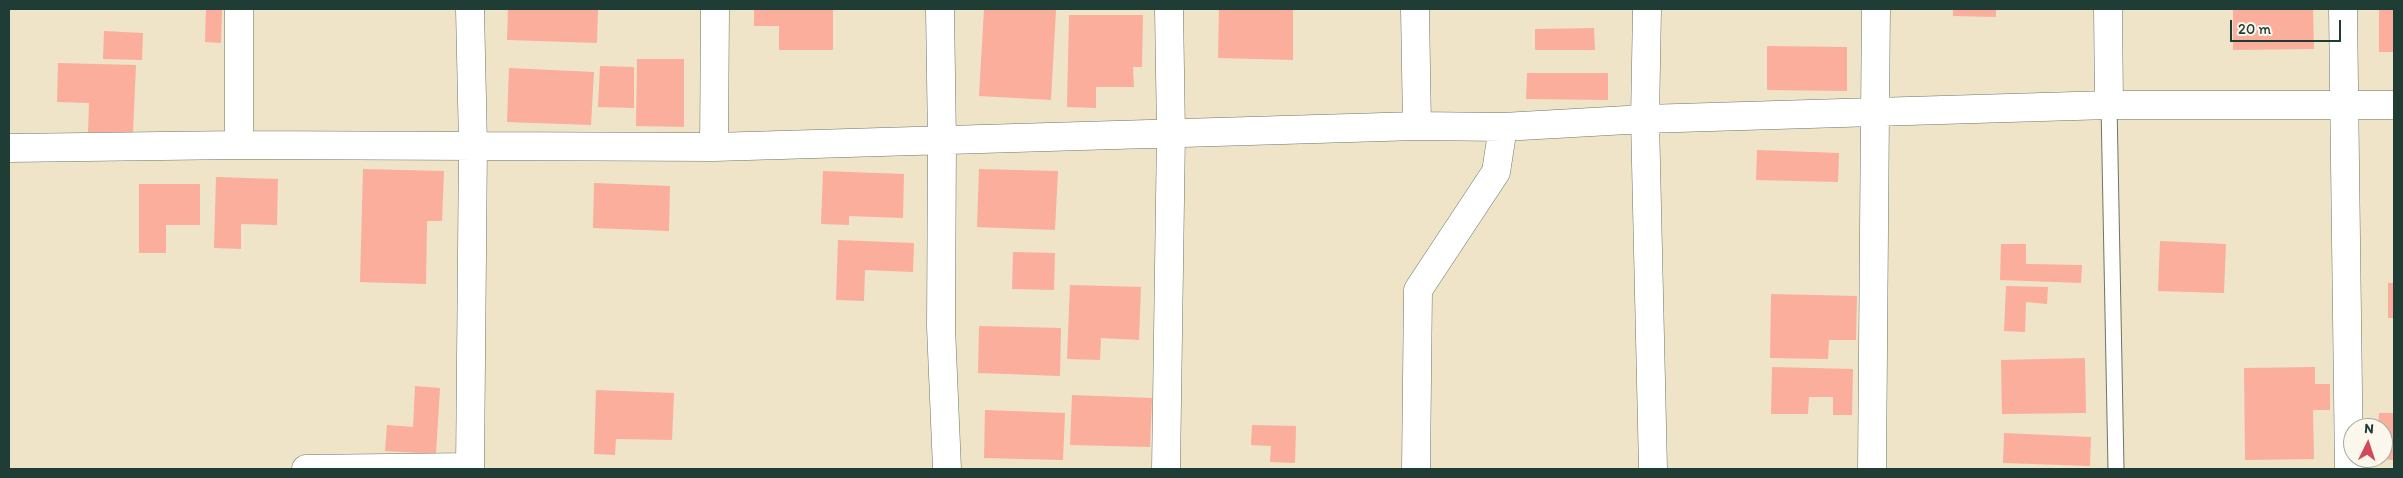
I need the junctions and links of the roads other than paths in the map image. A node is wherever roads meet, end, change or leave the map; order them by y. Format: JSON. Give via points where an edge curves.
{"nodes":[{"id":1,"x":239,"y":9,"type":"edge"},
{"id":2,"x":470,"y":9,"type":"edge"},
{"id":3,"x":714,"y":9,"type":"edge"},
{"id":4,"x":940,"y":9,"type":"edge"},
{"id":5,"x":1169,"y":9,"type":"edge"},
{"id":6,"x":1415,"y":9,"type":"edge"},
{"id":7,"x":1647,"y":9,"type":"edge"},
{"id":8,"x":1876,"y":9,"type":"edge"},
{"id":9,"x":2108,"y":9,"type":"edge"},
{"id":10,"x":2343,"y":9,"type":"edge"},
{"id":11,"x":2343,"y":104,"type":"junction"},
{"id":12,"x":2109,"y":105,"type":"junction"},
{"id":13,"x":2394,"y":105,"type":"edge"},
{"id":14,"x":1875,"y":112,"type":"junction"},
{"id":15,"x":1645,"y":119,"type":"junction"},
{"id":16,"x":1417,"y":126,"type":"junction"},
{"id":17,"x":1503,"y":127,"type":"junction"},
{"id":18,"x":1171,"y":133,"type":"junction"},
{"id":19,"x":942,"y":142,"type":"junction"},
{"id":20,"x":239,"y":145,"type":"junction"},
{"id":21,"x":473,"y":145,"type":"junction"},
{"id":22,"x":714,"y":147,"type":"junction"},
{"id":23,"x":9,"y":148,"type":"edge"},
{"id":24,"x":470,"y":468,"type":"edge"},
{"id":25,"x":306,"y":469,"type":"edge"},
{"id":26,"x":947,"y":469,"type":"edge"},
{"id":27,"x":1166,"y":469,"type":"edge"},
{"id":28,"x":1416,"y":469,"type":"edge"},
{"id":29,"x":1653,"y":469,"type":"edge"},
{"id":30,"x":1872,"y":469,"type":"edge"},
{"id":31,"x":2116,"y":469,"type":"edge"},
{"id":32,"x":2348,"y":469,"type":"edge"}],
"edges":[{"from":1,"to":20,"type":"street"},
{"from":2,"to":21,"type":"street"},
{"from":3,"to":22,"type":"street"},
{"from":4,"to":19,"type":"street"},
{"from":5,"to":18,"type":"street"},
{"from":6,"to":16,"type":"street"},
{"from":7,"to":15,"type":"street"},
{"from":8,"to":14,"type":"street"},
{"from":9,"to":12,"type":"street"},
{"from":10,"to":11,"type":"street"},
{"from":11,"to":12,"type":"street"},
{"from":11,"to":13,"type":"street"},
{"from":11,"to":32,"type":"street"},
{"from":12,"to":14,"type":"street"},
{"from":12,"to":31,"type":"lane"},
{"from":14,"to":15,"type":"street"},
{"from":14,"to":30,"type":"street"},
{"from":15,"to":17,"type":"street"},
{"from":15,"to":29,"type":"street"},
{"from":16,"to":17,"type":"street"},
{"from":16,"to":18,"type":"street"},
{"from":17,"to":28,"type":"street","via":[[1496,172],[1418,290]]},
{"from":18,"to":19,"type":"street"},
{"from":18,"to":27,"type":"street"},
{"from":19,"to":22,"type":"street"},
{"from":19,"to":26,"type":"street","via":[[941,327]]},
{"from":20,"to":21,"type":"street"},
{"from":20,"to":23,"type":"street"},
{"from":21,"to":22,"type":"street"},
{"from":21,"to":24,"type":"street"},
{"from":24,"to":25,"type":"street"}]}
